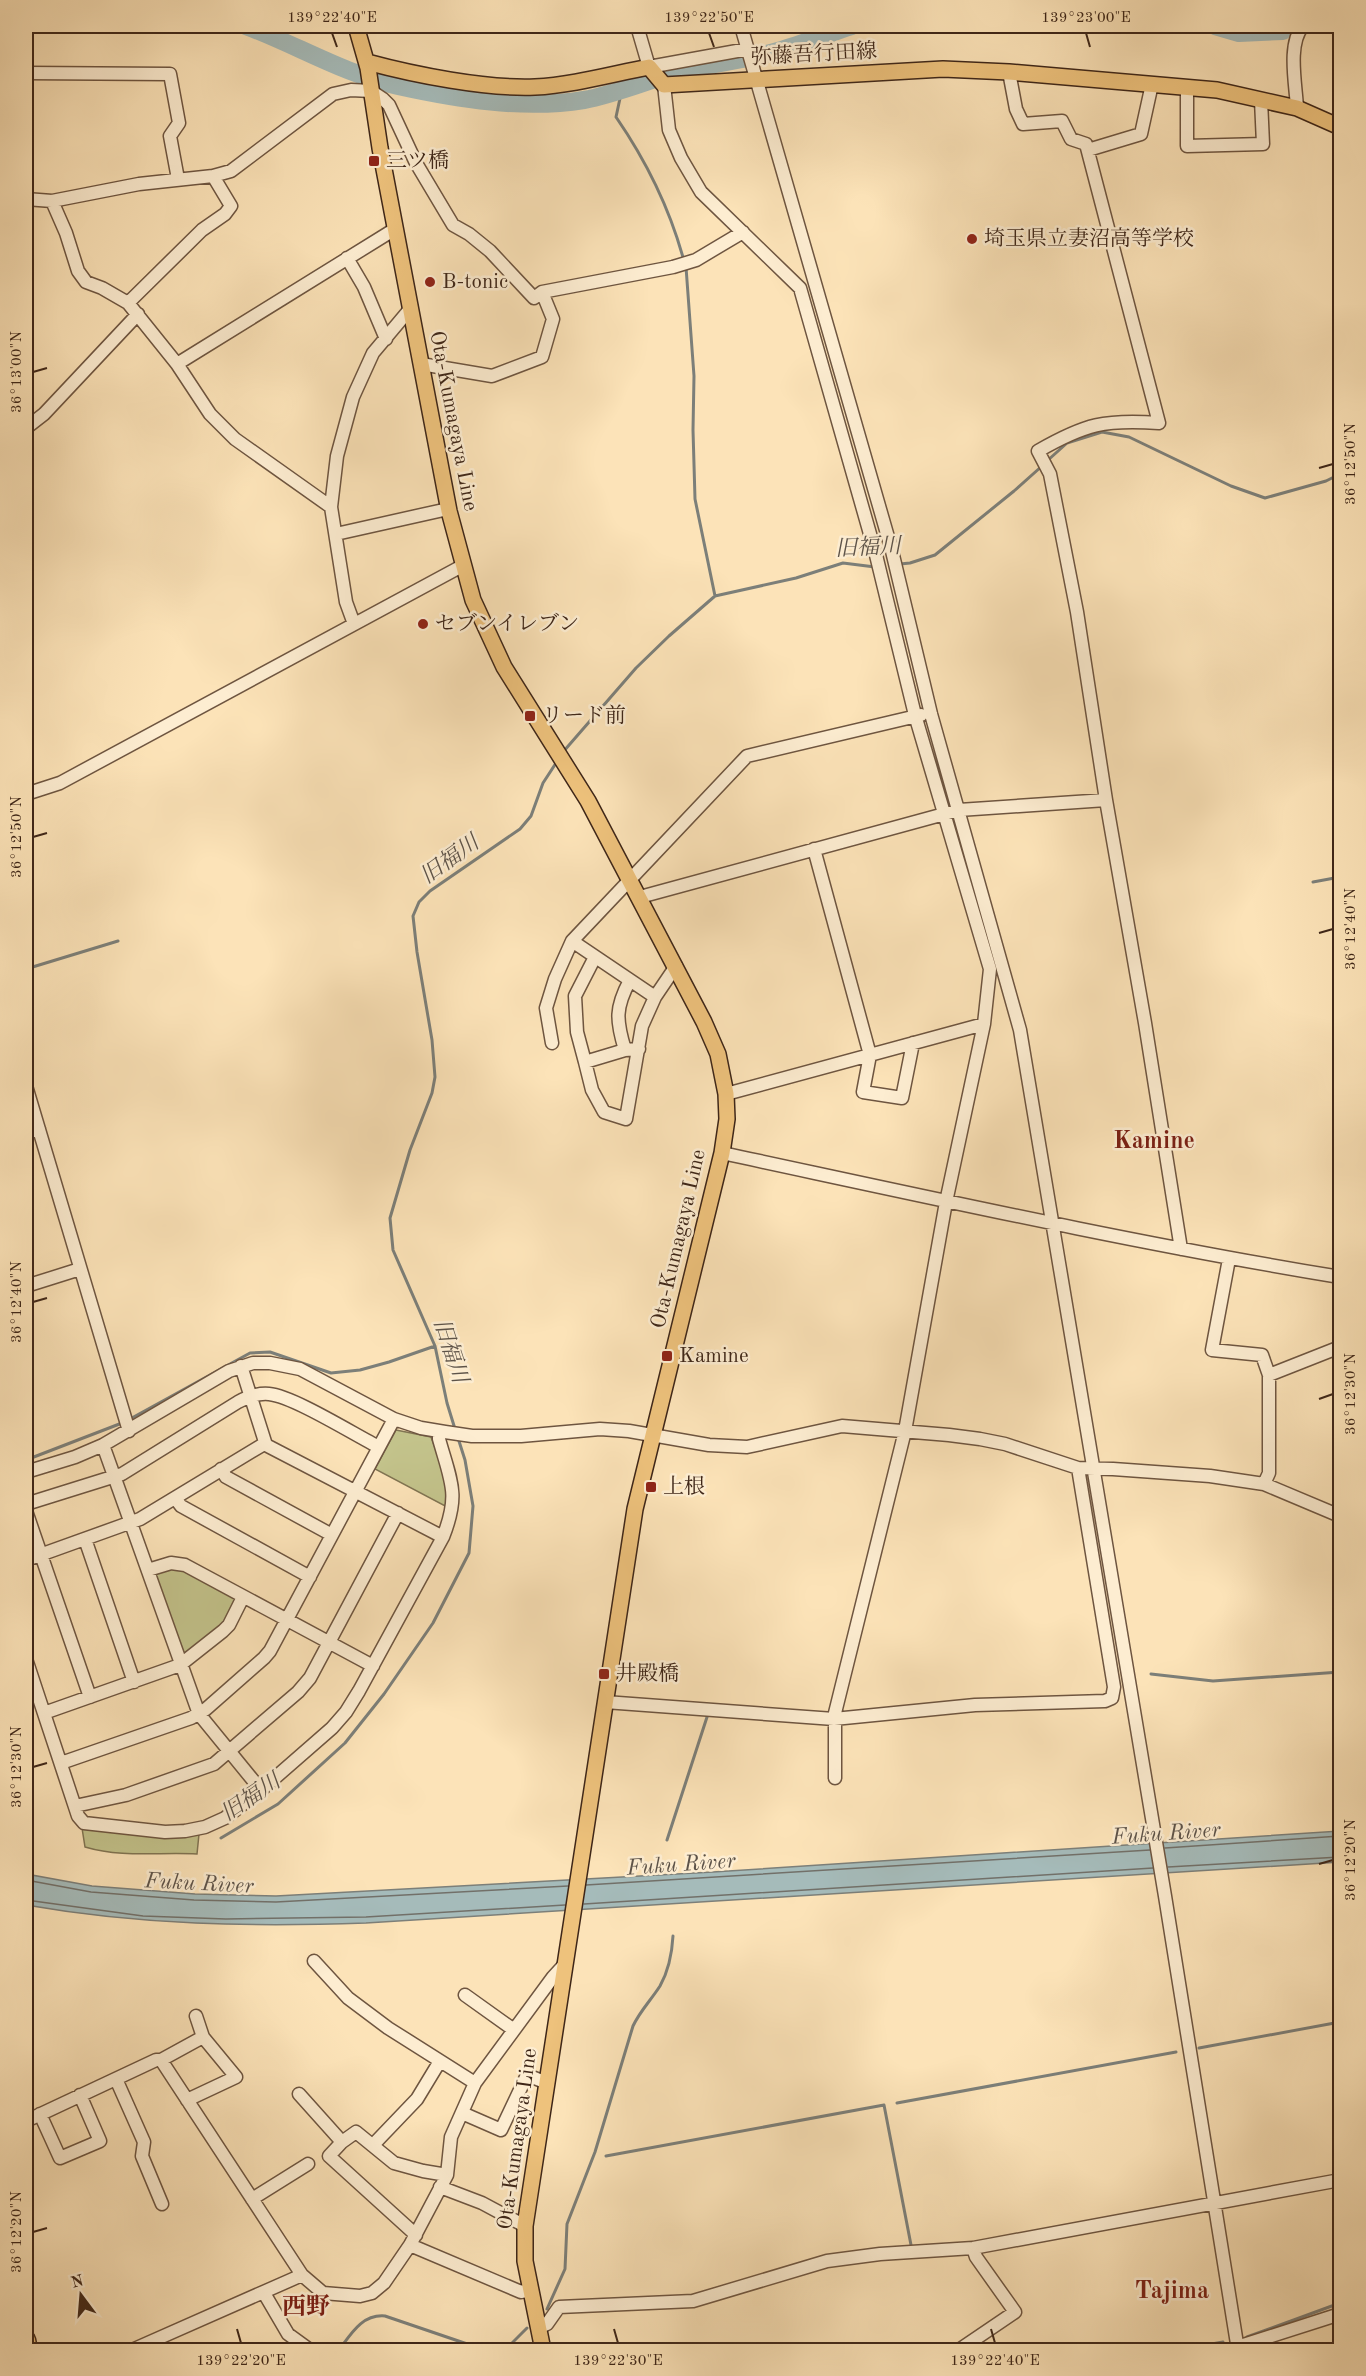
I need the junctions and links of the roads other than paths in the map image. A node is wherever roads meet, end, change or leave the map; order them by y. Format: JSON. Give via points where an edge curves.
{"nodes":[{"id":1,"x":356,"y":26,"type":"edge"},
{"id":2,"x":637,"y":26,"type":"edge"},
{"id":3,"x":741,"y":26,"type":"edge"},
{"id":4,"x":1303,"y":26,"type":"edge"},
{"id":5,"x":748,"y":49,"type":"junction"},
{"id":6,"x":368,"y":65,"type":"junction"},
{"id":7,"x":649,"y":67,"type":"junction"},
{"id":8,"x":1009,"y":72,"type":"junction"},
{"id":9,"x":26,"y":73,"type":"edge"},
{"id":10,"x":756,"y":79,"type":"junction"},
{"id":11,"x":1152,"y":84,"type":"junction"},
{"id":12,"x":664,"y":85,"type":"junction"},
{"id":13,"x":370,"y":87,"type":"junction"},
{"id":14,"x":1187,"y":87,"type":"junction"},
{"id":15,"x":1261,"y":100,"type":"junction"},
{"id":16,"x":1297,"y":108,"type":"junction"},
{"id":17,"x":1341,"y":127,"type":"edge"},
{"id":18,"x":1088,"y":150,"type":"junction"},
{"id":19,"x":213,"y":176,"type":"junction"},
{"id":20,"x":178,"y":179,"type":"junction"},
{"id":21,"x":26,"y":199,"type":"edge"},
{"id":22,"x":52,"y":201,"type":"junction"},
{"id":23,"x":395,"y":229,"type":"junction"},
{"id":24,"x":743,"y":232,"type":"junction"},
{"id":25,"x":347,"y":258,"type":"junction"},
{"id":26,"x":542,"y":292,"type":"junction"},
{"id":27,"x":128,"y":303,"type":"junction"},
{"id":28,"x":410,"y":309,"type":"junction"},
{"id":29,"x":138,"y":314,"type":"junction"},
{"id":30,"x":386,"y":339,"type":"junction"},
{"id":31,"x":177,"y":364,"type":"junction"},
{"id":32,"x":420,"y":364,"type":"junction"},
{"id":33,"x":26,"y":428,"type":"edge"},
{"id":34,"x":331,"y":507,"type":"junction"},
{"id":35,"x":448,"y":509,"type":"junction"},
{"id":36,"x":336,"y":534,"type":"junction"},
{"id":37,"x":462,"y":566,"type":"junction"},
{"id":38,"x":354,"y":624,"type":"junction"},
{"id":39,"x":931,"y":714,"type":"junction"},
{"id":40,"x":915,"y":715,"type":"junction"},
{"id":41,"x":26,"y":794,"type":"edge"},
{"id":42,"x":1106,"y":800,"type":"junction"},
{"id":43,"x":959,"y":810,"type":"junction"},
{"id":44,"x":943,"y":815,"type":"junction"},
{"id":45,"x":814,"y":849,"type":"junction"},
{"id":46,"x":631,"y":878,"type":"junction"},
{"id":47,"x":640,"y":897,"type":"junction"},
{"id":48,"x":572,"y":941,"type":"junction"},
{"id":49,"x":595,"y":957,"type":"junction"},
{"id":50,"x":676,"y":966,"type":"junction"},
{"id":51,"x":630,"y":980,"type":"junction"},
{"id":52,"x":655,"y":997,"type":"junction"},
{"id":53,"x":984,"y":1024,"type":"junction"},
{"id":54,"x":552,"y":1043,"type":"dead end"},
{"id":55,"x":913,"y":1043,"type":"junction"},
{"id":56,"x":639,"y":1049,"type":"junction"},
{"id":57,"x":625,"y":1050,"type":"junction"},
{"id":58,"x":870,"y":1054,"type":"junction"},
{"id":59,"x":585,"y":1062,"type":"junction"},
{"id":60,"x":26,"y":1086,"type":"edge"},
{"id":61,"x":726,"y":1094,"type":"junction"},
{"id":62,"x":39,"y":1129,"type":"junction"},
{"id":63,"x":26,"y":1132,"type":"edge"},
{"id":64,"x":722,"y":1153,"type":"junction"},
{"id":65,"x":946,"y":1202,"type":"junction"},
{"id":66,"x":1054,"y":1224,"type":"junction"},
{"id":67,"x":1181,"y":1249,"type":"junction"},
{"id":68,"x":1229,"y":1259,"type":"junction"},
{"id":69,"x":80,"y":1269,"type":"junction"},
{"id":70,"x":1341,"y":1277,"type":"edge"},
{"id":71,"x":26,"y":1286,"type":"edge"},
{"id":72,"x":1341,"y":1347,"type":"edge"},
{"id":73,"x":242,"y":1366,"type":"junction"},
{"id":74,"x":1269,"y":1375,"type":"junction"},
{"id":75,"x":251,"y":1396,"type":"junction"},
{"id":76,"x":394,"y":1419,"type":"junction"},
{"id":77,"x":129,"y":1431,"type":"junction"},
{"id":78,"x":905,"y":1431,"type":"junction"},
{"id":79,"x":442,"y":1432,"type":"junction"},
{"id":80,"x":653,"y":1435,"type":"junction"},
{"id":81,"x":266,"y":1444,"type":"junction"},
{"id":82,"x":103,"y":1446,"type":"junction"},
{"id":83,"x":379,"y":1448,"type":"junction"},
{"id":84,"x":1078,"y":1468,"type":"junction"},
{"id":85,"x":1093,"y":1468,"type":"junction"},
{"id":86,"x":220,"y":1469,"type":"junction"},
{"id":87,"x":26,"y":1472,"type":"edge"},
{"id":88,"x":115,"y":1477,"type":"junction"},
{"id":89,"x":1264,"y":1484,"type":"junction"},
{"id":90,"x":356,"y":1491,"type":"junction"},
{"id":91,"x":175,"y":1498,"type":"junction"},
{"id":92,"x":26,"y":1504,"type":"edge"},
{"id":93,"x":26,"y":1511,"type":"edge"},
{"id":94,"x":398,"y":1513,"type":"junction"},
{"id":95,"x":1341,"y":1516,"type":"edge"},
{"id":96,"x":131,"y":1523,"type":"junction"},
{"id":97,"x":332,"y":1535,"type":"junction"},
{"id":98,"x":443,"y":1537,"type":"junction"},
{"id":99,"x":85,"y":1539,"type":"junction"},
{"id":100,"x":39,"y":1555,"type":"junction"},
{"id":101,"x":26,"y":1560,"type":"edge"},
{"id":102,"x":148,"y":1570,"type":"junction"},
{"id":103,"x":310,"y":1577,"type":"junction"},
{"id":104,"x":243,"y":1597,"type":"junction"},
{"id":105,"x":286,"y":1620,"type":"junction"},
{"id":106,"x":329,"y":1643,"type":"junction"},
{"id":107,"x":26,"y":1659,"type":"edge"},
{"id":108,"x":180,"y":1665,"type":"junction"},
{"id":109,"x":373,"y":1666,"type":"junction"},
{"id":110,"x":134,"y":1682,"type":"junction"},
{"id":111,"x":90,"y":1697,"type":"junction"},
{"id":112,"x":605,"y":1702,"type":"junction"},
{"id":113,"x":45,"y":1713,"type":"junction"},
{"id":114,"x":199,"y":1714,"type":"junction"},
{"id":115,"x":834,"y":1719,"type":"junction"},
{"id":116,"x":229,"y":1753,"type":"junction"},
{"id":117,"x":61,"y":1763,"type":"junction"},
{"id":118,"x":835,"y":1778,"type":"dead end"},
{"id":119,"x":261,"y":1790,"type":"junction"},
{"id":120,"x":75,"y":1806,"type":"junction"},
{"id":121,"x":314,"y":1961,"type":"dead end"},
{"id":122,"x":564,"y":1965,"type":"junction"},
{"id":123,"x":465,"y":1995,"type":"dead end"},
{"id":124,"x":196,"y":2016,"type":"dead end"},
{"id":125,"x":514,"y":2030,"type":"junction"},
{"id":126,"x":203,"y":2037,"type":"junction"},
{"id":127,"x":161,"y":2060,"type":"junction"},
{"id":128,"x":440,"y":2061,"type":"junction"},
{"id":129,"x":116,"y":2079,"type":"junction"},
{"id":130,"x":475,"y":2083,"type":"junction"},
{"id":131,"x":547,"y":2083,"type":"junction"},
{"id":132,"x":299,"y":2094,"type":"dead end"},
{"id":133,"x":80,"y":2095,"type":"junction"},
{"id":134,"x":188,"y":2100,"type":"junction"},
{"id":135,"x":462,"y":2113,"type":"junction"},
{"id":136,"x":40,"y":2114,"type":"junction"},
{"id":137,"x":26,"y":2121,"type":"edge"},
{"id":138,"x":342,"y":2142,"type":"junction"},
{"id":139,"x":373,"y":2145,"type":"junction"},
{"id":140,"x":308,"y":2164,"type":"dead end"},
{"id":141,"x":447,"y":2175,"type":"junction"},
{"id":142,"x":1341,"y":2180,"type":"edge"},
{"id":143,"x":440,"y":2187,"type":"junction"},
{"id":144,"x":252,"y":2199,"type":"junction"},
{"id":145,"x":1213,"y":2203,"type":"junction"},
{"id":146,"x":162,"y":2205,"type":"dead end"},
{"id":147,"x":525,"y":2226,"type":"junction"},
{"id":148,"x":413,"y":2240,"type":"junction"},
{"id":149,"x":973,"y":2248,"type":"junction"},
{"id":150,"x":302,"y":2275,"type":"junction"},
{"id":151,"x":531,"y":2290,"type":"junction"},
{"id":152,"x":264,"y":2293,"type":"junction"},
{"id":153,"x":1341,"y":2314,"type":"edge"},
{"id":154,"x":538,"y":2328,"type":"junction"},
{"id":155,"x":26,"y":2340,"type":"edge"},
{"id":156,"x":1238,"y":2349,"type":"edge"},
{"id":157,"x":28,"y":2350,"type":"edge"},
{"id":158,"x":132,"y":2350,"type":"edge"},
{"id":159,"x":310,"y":2350,"type":"edge"},
{"id":160,"x":543,"y":2350,"type":"edge"},
{"id":161,"x":959,"y":2350,"type":"edge"}],
"edges":[{"from":1,"to":6,"type":"main road"},
{"from":2,"to":7,"type":"street"},
{"from":3,"to":5,"type":"street"},
{"from":4,"to":16,"type":"street","via":[[1294,45]]},
{"from":5,"to":7,"type":"street"},
{"from":5,"to":10,"type":"street"},
{"from":6,"to":7,"type":"main road","via":[[512,87],[574,82]]},
{"from":6,"to":13,"type":"main road","name":"Ota-Kumagaya Line"},
{"from":7,"to":12,"type":"main road"},
{"from":8,"to":10,"type":"main road","name":"弥藤吾行田線","via":[[943,69]]},
{"from":8,"to":11,"type":"main road","name":"弥藤吾行田線"},
{"from":8,"to":18,"type":"street","via":[[1023,124],[1062,121],[1071,139],[1086,144]]},
{"from":9,"to":20,"type":"street","via":[[170,74],[179,123],[170,136]]},
{"from":10,"to":12,"type":"main road","name":"弥藤吾行田線"},
{"from":10,"to":39,"type":"street","via":[[902,587]]},
{"from":11,"to":14,"type":"main road","name":"弥藤吾行田線"},
{"from":11,"to":18,"type":"street","via":[[1142,134]]},
{"from":12,"to":24,"type":"street","via":[[669,130],[681,158],[701,192]]},
{"from":13,"to":19,"type":"street","via":[[333,94],[231,171]]},
{"from":13,"to":23,"type":"main road","name":"Ota-Kumagaya Line"},
{"from":13,"to":26,"type":"street","via":[[390,105],[416,163],[453,225],[489,251],[534,298]]},
{"from":14,"to":15,"type":"main road","name":"弥藤吾行田線"},
{"from":14,"to":15,"type":"street","via":[[1187,146],[1263,144]]},
{"from":15,"to":16,"type":"main road","name":"弥藤吾行田線"},
{"from":16,"to":17,"type":"main road","name":"弥藤吾行田線"},
{"from":18,"to":42,"type":"street","via":[[1159,423],[1123,421],[1089,426],[1038,451],[1050,474],[1077,612]]},
{"from":19,"to":20,"type":"street"},
{"from":19,"to":27,"type":"street","via":[[231,206]]},
{"from":20,"to":22,"type":"street"},
{"from":21,"to":22,"type":"street"},
{"from":22,"to":27,"type":"street","via":[[78,271],[86,282]]},
{"from":23,"to":25,"type":"street"},
{"from":23,"to":28,"type":"main road","name":"Ota-Kumagaya Line"},
{"from":24,"to":26,"type":"street","via":[[696,260]]},
{"from":24,"to":40,"type":"street","via":[[800,288],[876,555]]},
{"from":25,"to":30,"type":"street"},
{"from":25,"to":31,"type":"street"},
{"from":26,"to":32,"type":"street","via":[[553,319],[542,357],[492,376]]},
{"from":27,"to":29,"type":"street"},
{"from":28,"to":30,"type":"street"},
{"from":28,"to":32,"type":"main road","name":"Ota-Kumagaya Line"},
{"from":29,"to":31,"type":"street"},
{"from":29,"to":33,"type":"street","via":[[44,414]]},
{"from":30,"to":34,"type":"street","via":[[373,353],[353,397],[337,456]]},
{"from":31,"to":34,"type":"street","via":[[210,414],[235,439]]},
{"from":32,"to":35,"type":"main road","name":"Ota-Kumagaya Line"},
{"from":34,"to":36,"type":"street"},
{"from":35,"to":36,"type":"street"},
{"from":35,"to":37,"type":"main road","name":"Ota-Kumagaya Line"},
{"from":36,"to":38,"type":"street","via":[[346,603]]},
{"from":37,"to":38,"type":"street"},
{"from":37,"to":46,"type":"main road","name":"Ota-Kumagaya Line","via":[[490,641]]},
{"from":38,"to":41,"type":"street","via":[[60,783]]},
{"from":39,"to":40,"type":"street"},
{"from":39,"to":43,"type":"street"},
{"from":40,"to":44,"type":"street"},
{"from":40,"to":46,"type":"street","via":[[747,756]]},
{"from":42,"to":43,"type":"street"},
{"from":42,"to":67,"type":"street"},
{"from":43,"to":44,"type":"street"},
{"from":43,"to":66,"type":"street","via":[[1020,1030]]},
{"from":44,"to":45,"type":"street"},
{"from":44,"to":53,"type":"street","via":[[990,969]]},
{"from":45,"to":47,"type":"street"},
{"from":45,"to":58,"type":"street"},
{"from":46,"to":47,"type":"main road","name":"Ota-Kumagaya Line"},
{"from":46,"to":48,"type":"street"},
{"from":47,"to":50,"type":"main road","name":"Ota-Kumagaya Line"},
{"from":48,"to":49,"type":"street"},
{"from":48,"to":54,"type":"street","via":[[546,1008]]},
{"from":49,"to":51,"type":"street"},
{"from":49,"to":59,"type":"street","via":[[575,996],[577,1032]]},
{"from":50,"to":52,"type":"street"},
{"from":50,"to":61,"type":"main road","name":"Ota-Kumagaya Line","via":[[718,1054]]},
{"from":51,"to":52,"type":"street"},
{"from":51,"to":57,"type":"street","via":[[621,996],[617,1023]]},
{"from":52,"to":56,"type":"street","via":[[642,1026]]},
{"from":53,"to":55,"type":"street"},
{"from":53,"to":65,"type":"street"},
{"from":55,"to":58,"type":"street"},
{"from":55,"to":58,"type":"street","via":[[903,1098],[863,1092]]},
{"from":56,"to":57,"type":"street"},
{"from":56,"to":59,"type":"street","via":[[626,1119],[604,1112],[592,1090]]},
{"from":57,"to":59,"type":"street"},
{"from":58,"to":61,"type":"street"},
{"from":60,"to":62,"type":"street"},
{"from":61,"to":64,"type":"main road","name":"Ota-Kumagaya Line"},
{"from":62,"to":63,"type":"street"},
{"from":62,"to":69,"type":"street"},
{"from":64,"to":65,"type":"street"},
{"from":64,"to":80,"type":"main road","name":"Ota-Kumagaya Line"},
{"from":65,"to":66,"type":"street"},
{"from":65,"to":78,"type":"street"},
{"from":66,"to":67,"type":"street"},
{"from":66,"to":85,"type":"street"},
{"from":67,"to":68,"type":"street"},
{"from":68,"to":70,"type":"street"},
{"from":68,"to":74,"type":"street","via":[[1212,1350],[1262,1355]]},
{"from":69,"to":71,"type":"street"},
{"from":69,"to":77,"type":"street"},
{"from":72,"to":74,"type":"street"},
{"from":73,"to":75,"type":"street"},
{"from":73,"to":76,"type":"street","via":[[270,1363],[300,1369]]},
{"from":73,"to":77,"type":"street"},
{"from":74,"to":89,"type":"street","via":[[1269,1473]]},
{"from":75,"to":81,"type":"street"},
{"from":75,"to":83,"type":"street","via":[[269,1394],[289,1400]]},
{"from":75,"to":88,"type":"street"},
{"from":76,"to":79,"type":"street"},
{"from":76,"to":83,"type":"street"},
{"from":77,"to":82,"type":"street"},
{"from":78,"to":80,"type":"street","via":[[842,1426],[747,1447]]},
{"from":78,"to":84,"type":"street","via":[[980,1438]]},
{"from":78,"to":115,"type":"street"},
{"from":79,"to":80,"type":"street","via":[[521,1437],[600,1429]]},
{"from":79,"to":98,"type":"street","via":[[439,1439],[453,1499]]},
{"from":80,"to":112,"type":"main road","name":"Ota-Kumagaya Line","via":[[635,1509]]},
{"from":81,"to":86,"type":"street"},
{"from":81,"to":90,"type":"street"},
{"from":82,"to":87,"type":"street"},
{"from":82,"to":88,"type":"street"},
{"from":83,"to":90,"type":"street"},
{"from":84,"to":85,"type":"street"},
{"from":84,"to":115,"type":"street","via":[[1114,1688],[1112,1698],[975,1705]]},
{"from":85,"to":89,"type":"street"},
{"from":85,"to":145,"type":"street"},
{"from":86,"to":91,"type":"street"},
{"from":86,"to":97,"type":"street","via":[[226,1477]]},
{"from":88,"to":92,"type":"street"},
{"from":88,"to":96,"type":"street"},
{"from":89,"to":95,"type":"street"},
{"from":90,"to":94,"type":"street"},
{"from":90,"to":97,"type":"street"},
{"from":91,"to":96,"type":"street"},
{"from":91,"to":103,"type":"street","via":[[181,1506]]},
{"from":93,"to":100,"type":"street"},
{"from":94,"to":98,"type":"street"},
{"from":94,"to":106,"type":"street"},
{"from":96,"to":99,"type":"street"},
{"from":96,"to":102,"type":"street"},
{"from":97,"to":103,"type":"street"},
{"from":98,"to":109,"type":"street"},
{"from":99,"to":100,"type":"street"},
{"from":99,"to":110,"type":"street"},
{"from":100,"to":101,"type":"street"},
{"from":100,"to":111,"type":"street"},
{"from":102,"to":104,"type":"street","via":[[176,1562]]},
{"from":102,"to":108,"type":"street"},
{"from":103,"to":105,"type":"street"},
{"from":104,"to":105,"type":"street"},
{"from":104,"to":108,"type":"street","via":[[229,1624]]},
{"from":105,"to":106,"type":"street"},
{"from":105,"to":114,"type":"street","via":[[264,1658]]},
{"from":106,"to":109,"type":"street"},
{"from":106,"to":116,"type":"street","via":[[298,1692]]},
{"from":107,"to":113,"type":"street"},
{"from":108,"to":110,"type":"street"},
{"from":108,"to":114,"type":"street"},
{"from":109,"to":119,"type":"street","via":[[332,1728]]},
{"from":110,"to":111,"type":"street"},
{"from":111,"to":113,"type":"street"},
{"from":112,"to":115,"type":"street"},
{"from":112,"to":122,"type":"main road","name":"Ota-Kumagaya Line"},
{"from":113,"to":117,"type":"street"},
{"from":114,"to":116,"type":"street"},
{"from":114,"to":117,"type":"street"},
{"from":115,"to":118,"type":"street"},
{"from":116,"to":119,"type":"street"},
{"from":116,"to":120,"type":"street","via":[[195,1772],[126,1795]]},
{"from":117,"to":120,"type":"street"},
{"from":119,"to":120,"type":"street","via":[[214,1824],[176,1832],[84,1823]]},
{"from":121,"to":128,"type":"street","via":[[348,1998]]},
{"from":122,"to":125,"type":"street"},
{"from":122,"to":131,"type":"main road","name":"Ota-Kumagaya Line"},
{"from":123,"to":125,"type":"street"},
{"from":124,"to":126,"type":"street"},
{"from":125,"to":130,"type":"street"},
{"from":126,"to":127,"type":"street"},
{"from":126,"to":134,"type":"street","via":[[236,2077]]},
{"from":127,"to":129,"type":"street"},
{"from":127,"to":134,"type":"street"},
{"from":128,"to":130,"type":"street"},
{"from":128,"to":139,"type":"street","via":[[417,2098]]},
{"from":129,"to":133,"type":"street"},
{"from":129,"to":146,"type":"street","via":[[144,2142],[142,2156]]},
{"from":130,"to":135,"type":"street"},
{"from":131,"to":135,"type":"street","via":[[527,2075],[501,2130]]},
{"from":131,"to":147,"type":"main road","name":"Ota-Kumagaya Line"},
{"from":132,"to":138,"type":"street"},
{"from":133,"to":136,"type":"street"},
{"from":133,"to":136,"type":"street","via":[[100,2141],[60,2158]]},
{"from":134,"to":144,"type":"street"},
{"from":135,"to":141,"type":"street","via":[[451,2137]]},
{"from":136,"to":137,"type":"street"},
{"from":138,"to":139,"type":"street","via":[[356,2132]]},
{"from":138,"to":148,"type":"street","via":[[329,2156]]},
{"from":139,"to":141,"type":"street","via":[[394,2163]]},
{"from":140,"to":144,"type":"street"},
{"from":141,"to":143,"type":"street"},
{"from":142,"to":145,"type":"street"},
{"from":143,"to":147,"type":"street"},
{"from":143,"to":148,"type":"street"},
{"from":144,"to":150,"type":"street"},
{"from":145,"to":149,"type":"street"},
{"from":145,"to":156,"type":"street"},
{"from":147,"to":151,"type":"main road","name":"Ota-Kumagaya Line","via":[[525,2260]]},
{"from":148,"to":150,"type":"street","via":[[384,2283],[372,2293],[322,2293]]},
{"from":148,"to":151,"type":"street","via":[[521,2292]]},
{"from":149,"to":154,"type":"street","via":[[827,2260],[693,2301],[559,2307],[547,2324]]},
{"from":149,"to":161,"type":"street","via":[[1014,2312]]},
{"from":150,"to":152,"type":"street"},
{"from":151,"to":154,"type":"main road","name":"Ota-Kumagaya Line"},
{"from":152,"to":158,"type":"street"},
{"from":152,"to":159,"type":"street","via":[[288,2334]]},
{"from":153,"to":156,"type":"street"},
{"from":154,"to":160,"type":"main road","name":"Ota-Kumagaya Line"},
{"from":155,"to":157,"type":"highway"}]}
